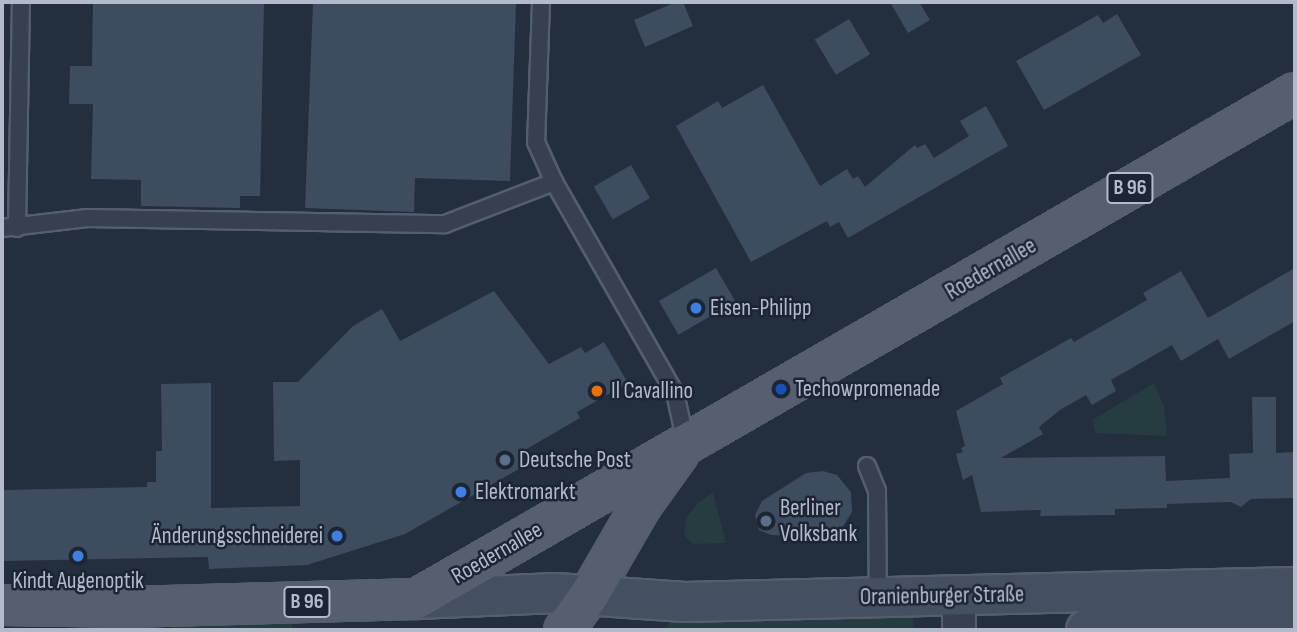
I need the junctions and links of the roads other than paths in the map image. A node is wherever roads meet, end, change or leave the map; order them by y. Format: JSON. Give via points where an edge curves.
{"nodes":[{"id":1,"x":21,"y":2,"type":"edge"},
{"id":2,"x":541,"y":2,"type":"edge"},
{"id":3,"x":1295,"y":93,"type":"edge"},
{"id":4,"x":554,"y":182,"type":"junction"},
{"id":5,"x":9,"y":228,"type":"edge"},
{"id":6,"x":686,"y":443,"type":"junction"},
{"id":7,"x":867,"y":466,"type":"dead end"},
{"id":8,"x":1295,"y":587,"type":"edge"},
{"id":9,"x":590,"y":594,"type":"junction"},
{"id":10,"x":878,"y":597,"type":"junction"},
{"id":11,"x":417,"y":599,"type":"junction"},
{"id":12,"x":2,"y":605,"type":"edge"},
{"id":13,"x":959,"y":613,"type":"edge"},
{"id":14,"x":1295,"y":617,"type":"edge"},
{"id":15,"x":129,"y":619,"type":"edge"},
{"id":16,"x":564,"y":630,"type":"edge"},
{"id":17,"x":1086,"y":630,"type":"edge"}],
"edges":[{"from":1,"to":5,"type":"lane"},
{"from":2,"to":4,"type":"lane","via":[[536,142]]},
{"from":3,"to":6,"type":"main road","name":"Roedernallee","number":"B 96"},
{"from":4,"to":5,"type":"lane","via":[[445,224],[87,218]]},
{"from":4,"to":6,"type":"lane","via":[[676,393]]},
{"from":6,"to":9,"type":"main road","name":"Roedernallee","number":"B 96","via":[[641,506]]},
{"from":6,"to":11,"type":"main road","name":"Roedernallee","number":"B 96"},
{"from":7,"to":10,"type":"lane","via":[[877,491]]},
{"from":8,"to":13,"type":"main road","name":"Oranienburger Straße"},
{"from":9,"to":10,"type":"main road","name":"Oranienburger Straße","via":[[685,602]]},
{"from":9,"to":11,"type":"main road","name":"Oranienburger Straße"},
{"from":9,"to":16,"type":"main road","number":"B 96"},
{"from":10,"to":13,"type":"main road","name":"Oranienburger Straße"},
{"from":11,"to":15,"type":"main road","name":"Oranienburger Straße","number":"B 96","via":[[197,596]]},
{"from":12,"to":15,"type":"main road","name":"Oranienburger Straße","number":"B 96"},
{"from":14,"to":17,"type":"main road"}]}
